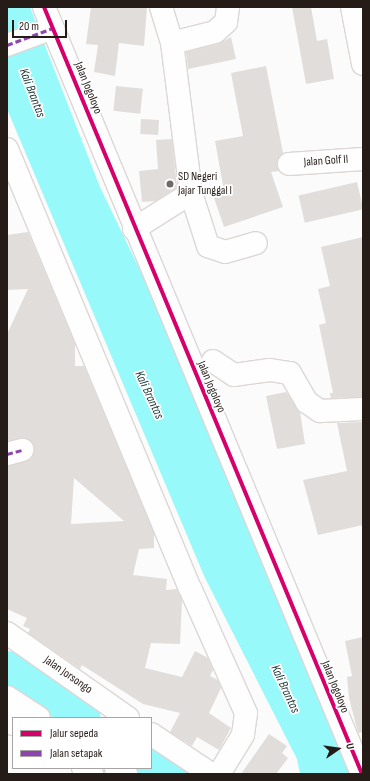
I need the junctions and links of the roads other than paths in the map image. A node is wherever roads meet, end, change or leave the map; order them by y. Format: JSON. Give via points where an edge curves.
{"nodes":[{"id":1,"x":44,"y":7,"type":"edge"},
{"id":2,"x":161,"y":7,"type":"edge"},
{"id":3,"x":228,"y":7,"type":"edge"},
{"id":4,"x":352,"y":7,"type":"edge"},
{"id":5,"x":48,"y":30,"type":"junction"},
{"id":6,"x":172,"y":43,"type":"junction"},
{"id":7,"x":7,"y":45,"type":"edge"},
{"id":8,"x":363,"y":64,"type":"edge"},
{"id":9,"x":7,"y":149,"type":"edge"},
{"id":10,"x":363,"y":158,"type":"edge"},
{"id":11,"x":290,"y":164,"type":"dead end"},
{"id":12,"x":191,"y":193,"type":"junction"},
{"id":13,"x":134,"y":229,"type":"junction"},
{"id":14,"x":256,"y":243,"type":"dead end"},
{"id":15,"x":213,"y":361,"type":"dead end"},
{"id":16,"x":363,"y":409,"type":"edge"},
{"id":17,"x":7,"y":633,"type":"edge"},
{"id":18,"x":7,"y":697,"type":"edge"},
{"id":19,"x":37,"y":717,"type":"edge"},
{"id":20,"x":127,"y":717,"type":"edge"},
{"id":21,"x":152,"y":735,"type":"edge"},
{"id":22,"x":211,"y":774,"type":"edge"},
{"id":23,"x":219,"y":774,"type":"edge"},
{"id":24,"x":362,"y":774,"type":"edge"}],
"edges":[{"from":1,"to":5,"type":"street","name":"Jalan Jogoloyo"},
{"from":2,"to":6,"type":"street"},
{"from":3,"to":6,"type":"street","via":[[226,22],[215,32]]},
{"from":4,"to":8,"type":"street"},
{"from":5,"to":7,"type":"street"},
{"from":5,"to":13,"type":"street","name":"Jalan Jogoloyo"},
{"from":6,"to":12,"type":"street"},
{"from":9,"to":23,"type":"street","via":[[190,588],[246,713],[243,735]]},
{"from":10,"to":11,"type":"street","name":"Jalan Golf II"},
{"from":12,"to":13,"type":"street"},
{"from":12,"to":14,"type":"street","via":[[208,246],[225,252]]},
{"from":13,"to":24,"type":"street","name":"Jalan Jogoloyo","via":[[348,746]]},
{"from":15,"to":16,"type":"street","via":[[234,375],[270,370],[290,373],[307,402],[320,411]]},
{"from":17,"to":20,"type":"street","name":"Jalan Jorsongo"},
{"from":18,"to":19,"type":"street"},
{"from":21,"to":22,"type":"street"}]}
